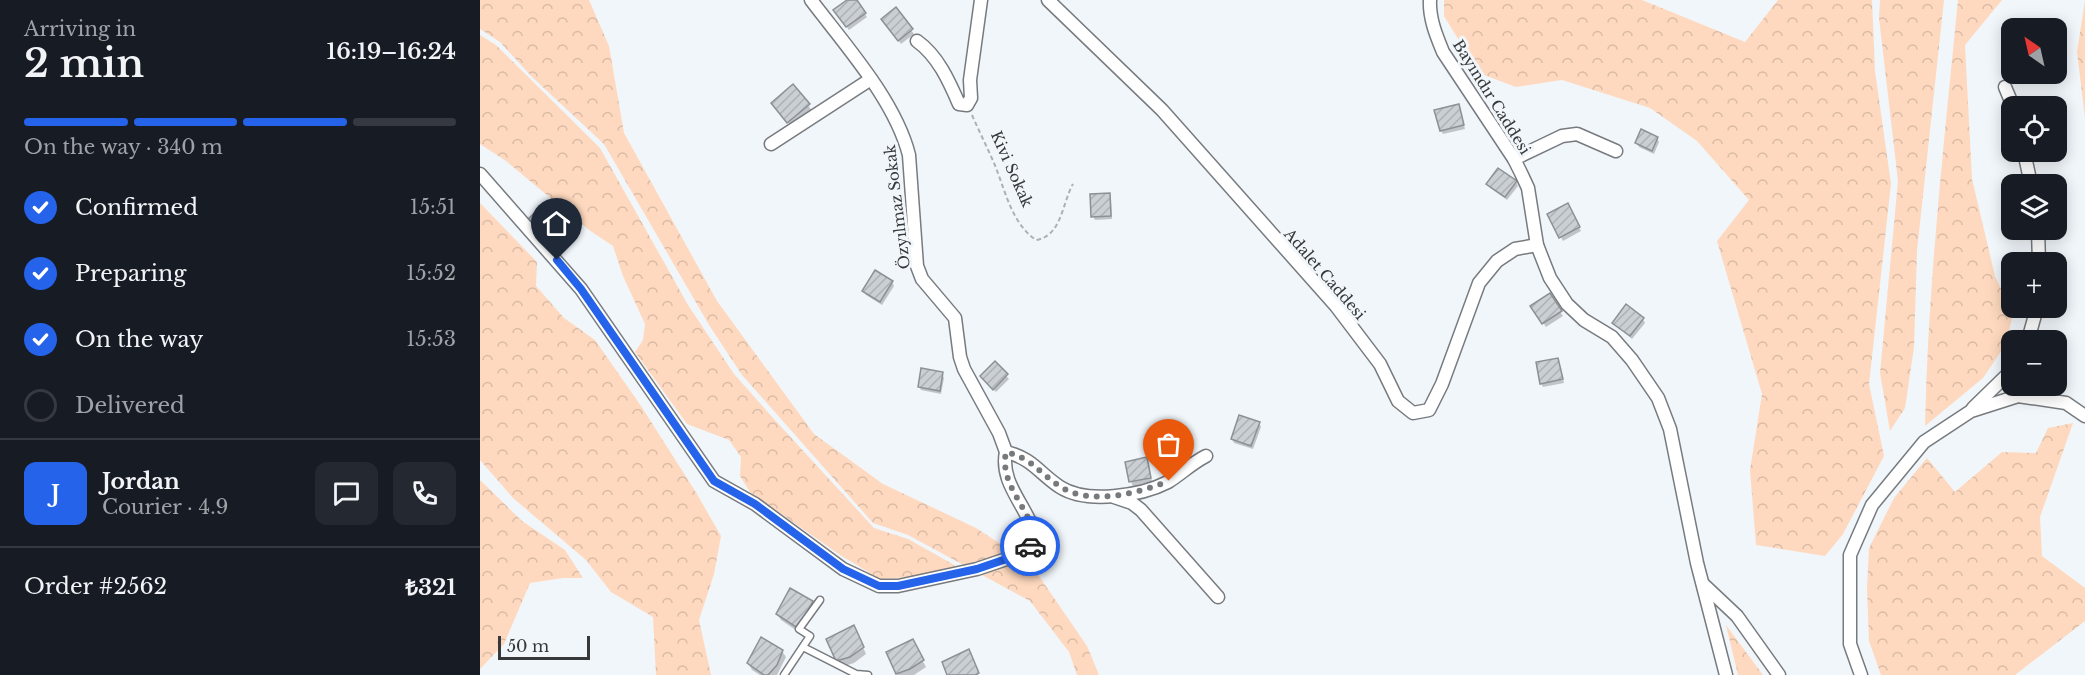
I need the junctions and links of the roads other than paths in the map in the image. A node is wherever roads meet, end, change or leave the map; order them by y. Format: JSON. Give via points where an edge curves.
{"nodes":[{"id":1,"x":811,"y":0,"type":"edge"},
{"id":2,"x":981,"y":0,"type":"edge"},
{"id":3,"x":1048,"y":0,"type":"edge"},
{"id":4,"x":1430,"y":0,"type":"edge"},
{"id":5,"x":917,"y":41,"type":"dead end"},
{"id":6,"x":872,"y":79,"type":"junction"},
{"id":7,"x":2005,"y":87,"type":"dead end"},
{"id":8,"x":2009,"y":96,"type":"edge"},
{"id":9,"x":771,"y":144,"type":"dead end"},
{"id":10,"x":1616,"y":152,"type":"dead end"},
{"id":11,"x":1514,"y":159,"type":"junction"},
{"id":12,"x":480,"y":174,"type":"edge"},
{"id":13,"x":1537,"y":245,"type":"junction"},
{"id":14,"x":2001,"y":381,"type":"edge"},
{"id":15,"x":1971,"y":411,"type":"junction"},
{"id":16,"x":2085,"y":417,"type":"edge"},
{"id":17,"x":1006,"y":452,"type":"junction"},
{"id":18,"x":1206,"y":456,"type":"dead end"},
{"id":19,"x":1110,"y":495,"type":"junction"},
{"id":20,"x":1702,"y":583,"type":"junction"},
{"id":21,"x":1218,"y":597,"type":"dead end"},
{"id":22,"x":820,"y":600,"type":"dead end"},
{"id":23,"x":802,"y":647,"type":"junction"},
{"id":24,"x":784,"y":675,"type":"edge"},
{"id":25,"x":868,"y":675,"type":"edge"},
{"id":26,"x":1726,"y":675,"type":"edge"},
{"id":27,"x":1779,"y":675,"type":"edge"},
{"id":28,"x":1861,"y":675,"type":"edge"}],
"edges":[{"from":1,"to":6,"type":"street","name":"Özyılmaz Sokak"},
{"from":2,"to":5,"type":"street","via":[[967,105],[958,104],[948,79],[927,48]]},
{"from":3,"to":13,"type":"street","name":"Adalet Caddesi","via":[[1162,110],[1336,306],[1380,364],[1398,401],[1413,413],[1429,410],[1479,283],[1497,261],[1515,249]]},
{"from":4,"to":11,"type":"street","name":"Bayındır Caddesi","via":[[1443,51]]},
{"from":6,"to":9,"type":"street"},
{"from":6,"to":17,"type":"street","name":"Özyılmaz Sokak","via":[[905,138],[917,266],[922,279],[955,318],[964,369]]},
{"from":7,"to":8,"type":"street"},
{"from":10,"to":11,"type":"street","via":[[1577,134],[1562,136]]},
{"from":11,"to":13,"type":"street","name":"Bayındır Caddesi","via":[[1528,188]]},
{"from":12,"to":17,"type":"street","name":"Özyılmaz Sokak","via":[[581,289],[714,481],[755,504],[843,569],[879,586],[898,586],[977,569],[1027,552],[1035,538],[1033,528],[1006,476]]},
{"from":13,"to":20,"type":"street","name":"Bayındır Caddesi","via":[[1550,278],[1567,304],[1612,337],[1658,398],[1670,429]]},
{"from":14,"to":15,"type":"street"},
{"from":15,"to":16,"type":"street","via":[[2018,396],[2066,403]]},
{"from":15,"to":28,"type":"street","via":[[1924,442],[1872,505],[1850,555],[1850,644]]},
{"from":17,"to":19,"type":"street","via":[[1020,455],[1071,493],[1084,497]]},
{"from":18,"to":19,"type":"street","via":[[1146,491]]},
{"from":19,"to":21,"type":"street","via":[[1141,510]]},
{"from":20,"to":26,"type":"street","name":"Bayındır Caddesi"},
{"from":20,"to":27,"type":"street","via":[[1737,616]]},
{"from":22,"to":23,"type":"lane","via":[[799,629],[810,636]]},
{"from":23,"to":24,"type":"lane"},
{"from":23,"to":25,"type":"lane","via":[[856,674]]}]}
